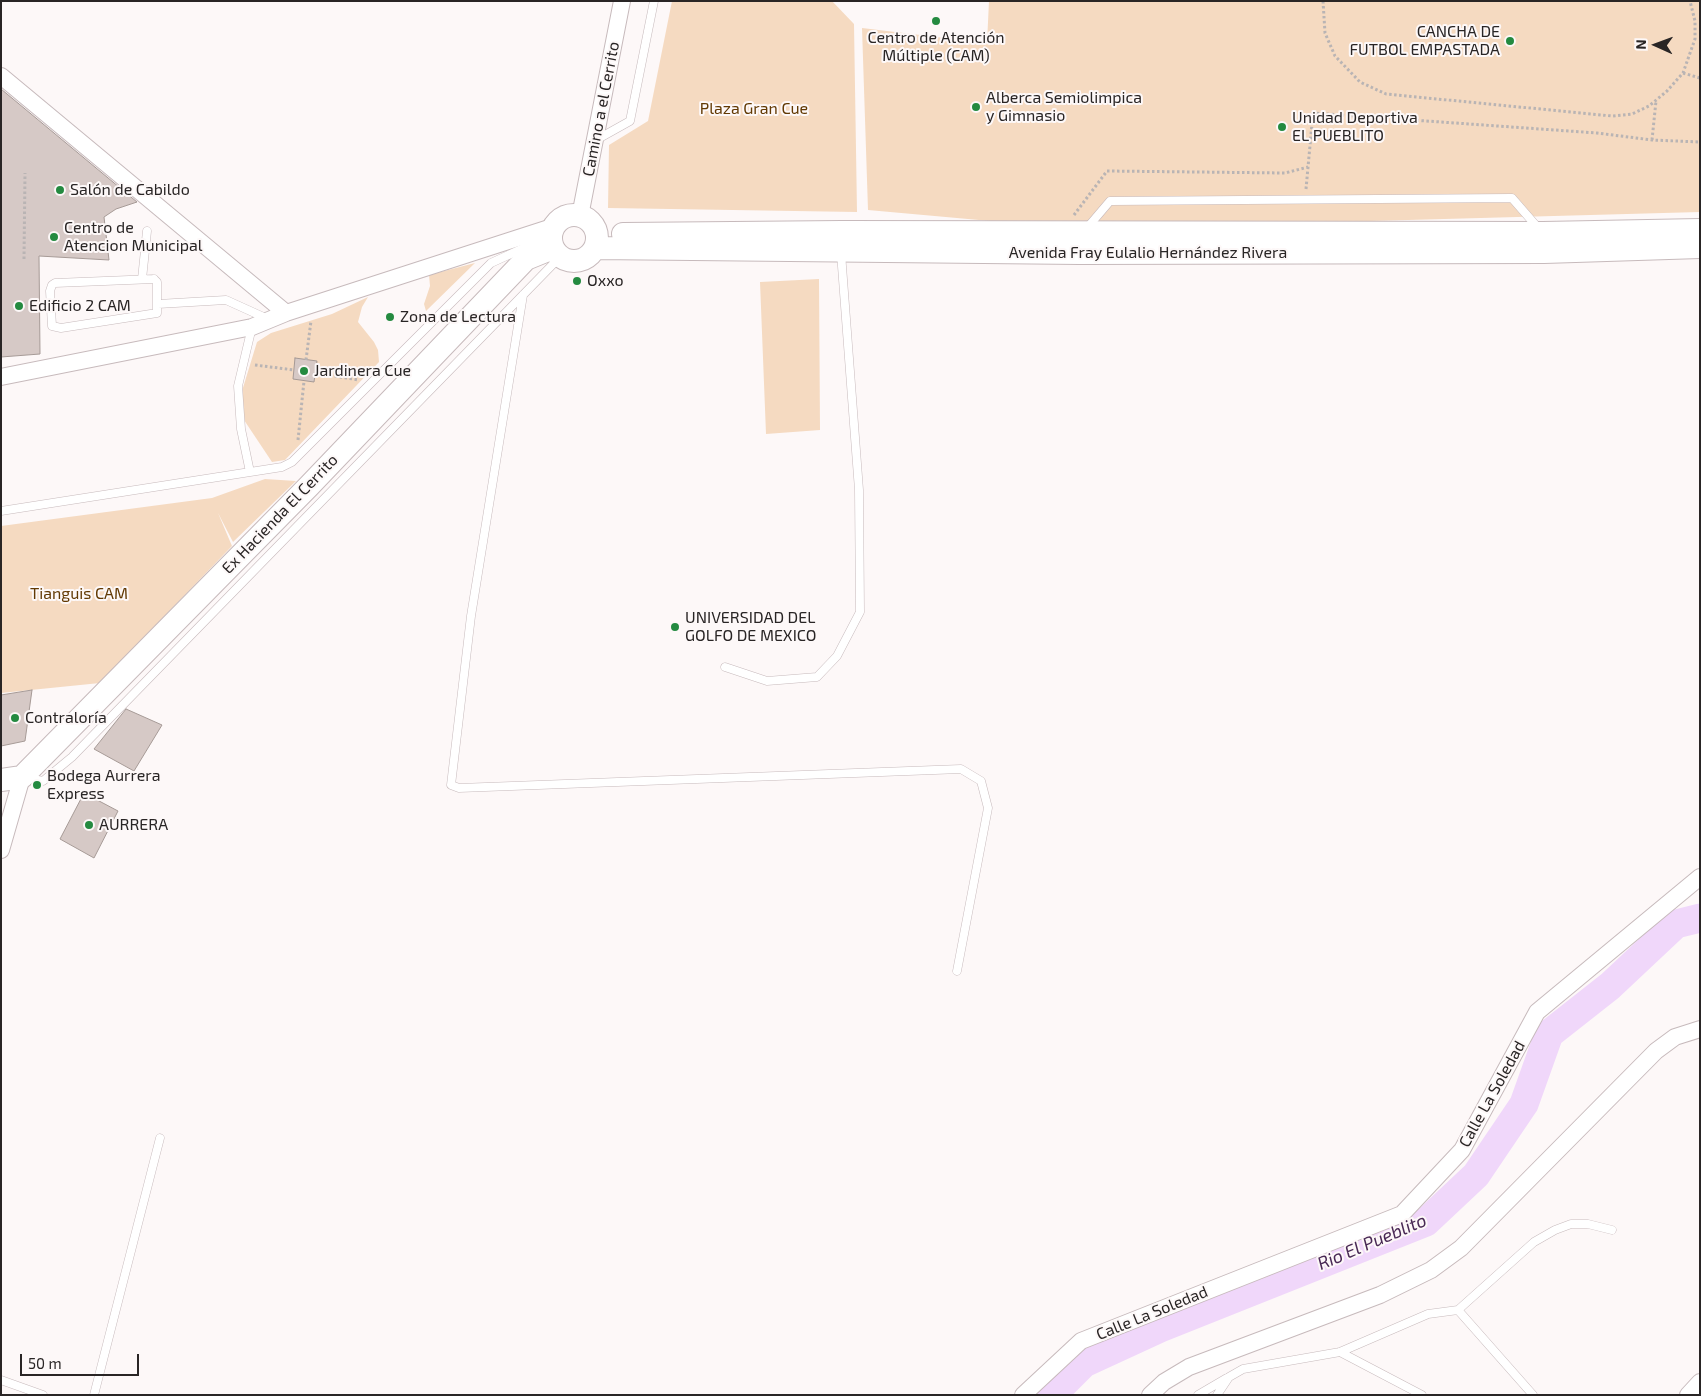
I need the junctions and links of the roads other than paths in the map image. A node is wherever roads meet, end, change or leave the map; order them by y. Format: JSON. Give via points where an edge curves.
{"nodes":[{"id":1,"x":622,"y":1,"type":"edge"},
{"id":2,"x":654,"y":1,"type":"edge"},
{"id":3,"x":1,"y":76,"type":"edge"},
{"id":4,"x":596,"y":140,"type":"junction"},
{"id":5,"x":580,"y":216,"type":"junction"},
{"id":6,"x":1700,"y":230,"type":"edge"},
{"id":7,"x":147,"y":231,"type":"dead end"},
{"id":8,"x":596,"y":241,"type":"junction"},
{"id":9,"x":1544,"y":242,"type":"junction"},
{"id":10,"x":1081,"y":243,"type":"junction"},
{"id":11,"x":551,"y":244,"type":"junction"},
{"id":12,"x":1700,"y":247,"type":"edge"},
{"id":13,"x":841,"y":252,"type":"junction"},
{"id":14,"x":142,"y":279,"type":"junction"},
{"id":15,"x":523,"y":295,"type":"junction"},
{"id":16,"x":158,"y":304,"type":"junction"},
{"id":17,"x":286,"y":313,"type":"junction"},
{"id":18,"x":268,"y":319,"type":"junction"},
{"id":19,"x":252,"y":327,"type":"junction"},
{"id":20,"x":1,"y":377,"type":"edge"},
{"id":21,"x":250,"y":472,"type":"junction"},
{"id":22,"x":1,"y":511,"type":"edge"},
{"id":23,"x":725,"y":667,"type":"dead end"},
{"id":24,"x":12,"y":779,"type":"edge"},
{"id":25,"x":1,"y":850,"type":"edge"},
{"id":26,"x":1700,"y":877,"type":"edge"},
{"id":27,"x":957,"y":971,"type":"dead end"},
{"id":28,"x":1700,"y":1029,"type":"edge"},
{"id":29,"x":160,"y":1138,"type":"dead end"},
{"id":30,"x":1612,"y":1230,"type":"dead end"},
{"id":31,"x":1458,"y":1310,"type":"junction"},
{"id":32,"x":1340,"y":1352,"type":"junction"},
{"id":33,"x":1229,"y":1377,"type":"junction"},
{"id":34,"x":1,"y":1380,"type":"edge"},
{"id":35,"x":1700,"y":1382,"type":"edge"},
{"id":36,"x":43,"y":1395,"type":"edge"},
{"id":37,"x":94,"y":1395,"type":"edge"},
{"id":38,"x":1023,"y":1395,"type":"edge"},
{"id":39,"x":1150,"y":1395,"type":"edge"},
{"id":40,"x":1198,"y":1395,"type":"edge"},
{"id":41,"x":1216,"y":1395,"type":"edge"},
{"id":42,"x":1422,"y":1395,"type":"edge"},
{"id":43,"x":1533,"y":1395,"type":"edge"},
{"id":44,"x":1688,"y":1395,"type":"edge"}],
"edges":[{"from":1,"to":4,"type":"street","name":"Camino a el Cerrito"},
{"from":2,"to":4,"type":"lane","via":[[630,121]]},
{"from":3,"to":17,"type":"street"},
{"from":4,"to":5,"type":"street","name":"Camino a el Cerrito"},
{"from":5,"to":8,"type":"street","via":[[594,226]]},
{"from":5,"to":11,"type":"street","via":[[561,220]]},
{"from":6,"to":9,"type":"street","name":"Avenida Fray Eulalio Hernández Rivera"},
{"from":7,"to":14,"type":"lane"},
{"from":8,"to":10,"type":"street","name":"Avenida Fray Eulalio Hernández Rivera","via":[[842,232],[1059,233]]},
{"from":8,"to":11,"type":"street","via":[[590,255],[581,261],[570,261]]},
{"from":8,"to":13,"type":"street","name":"Avenida Fray Eulalio Hernández Rivera"},
{"from":9,"to":10,"type":"street","name":"Avenida Fray Eulalio Hernández Rivera"},
{"from":9,"to":10,"type":"lane","via":[[1512,198],[1110,201]]},
{"from":9,"to":12,"type":"street","name":"Avenida Fray Eulalio Hernández Rivera"},
{"from":10,"to":13,"type":"street","name":"Avenida Fray Eulalio Hernández Rivera"},
{"from":11,"to":15,"type":"lane"},
{"from":11,"to":17,"type":"street"},
{"from":11,"to":21,"type":"lane","via":[[491,263],[292,462],[282,467]]},
{"from":11,"to":24,"type":"street","name":"Ex Hacienda El Cerrito","via":[[526,259],[309,486]]},
{"from":13,"to":23,"type":"lane","via":[[859,490],[860,612],[837,656],[817,677],[767,682]]},
{"from":14,"to":16,"type":"lane","via":[[156,280]]},
{"from":14,"to":16,"type":"lane","via":[[52,285],[52,326],[61,328],[152,315],[158,310]]},
{"from":15,"to":24,"type":"lane","via":[[72,757],[43,781]]},
{"from":15,"to":27,"type":"lane","via":[[471,616],[451,785],[459,788],[961,769],[981,781],[988,808]]},
{"from":16,"to":18,"type":"lane","via":[[226,300]]},
{"from":17,"to":18,"type":"street"},
{"from":18,"to":19,"type":"street"},
{"from":19,"to":20,"type":"street"},
{"from":19,"to":21,"type":"lane","via":[[238,386],[241,429]]},
{"from":21,"to":22,"type":"lane"},
{"from":24,"to":25,"type":"street"},
{"from":26,"to":38,"type":"street","name":"Calle La Soledad","via":[[1537,1012],[1462,1150],[1402,1214],[1081,1341]]},
{"from":28,"to":39,"type":"street","via":[[1675,1037],[1656,1051],[1461,1248],[1432,1270],[1380,1295],[1189,1367]]},
{"from":29,"to":37,"type":"lane"},
{"from":30,"to":31,"type":"lane","via":[[1571,1224],[1555,1230],[1534,1242]]},
{"from":31,"to":32,"type":"lane","via":[[1428,1314]]},
{"from":31,"to":43,"type":"lane"},
{"from":32,"to":33,"type":"lane","via":[[1243,1369]]},
{"from":32,"to":42,"type":"lane"},
{"from":33,"to":40,"type":"lane"},
{"from":33,"to":41,"type":"lane"},
{"from":34,"to":36,"type":"lane"},
{"from":35,"to":44,"type":"street"}]}
